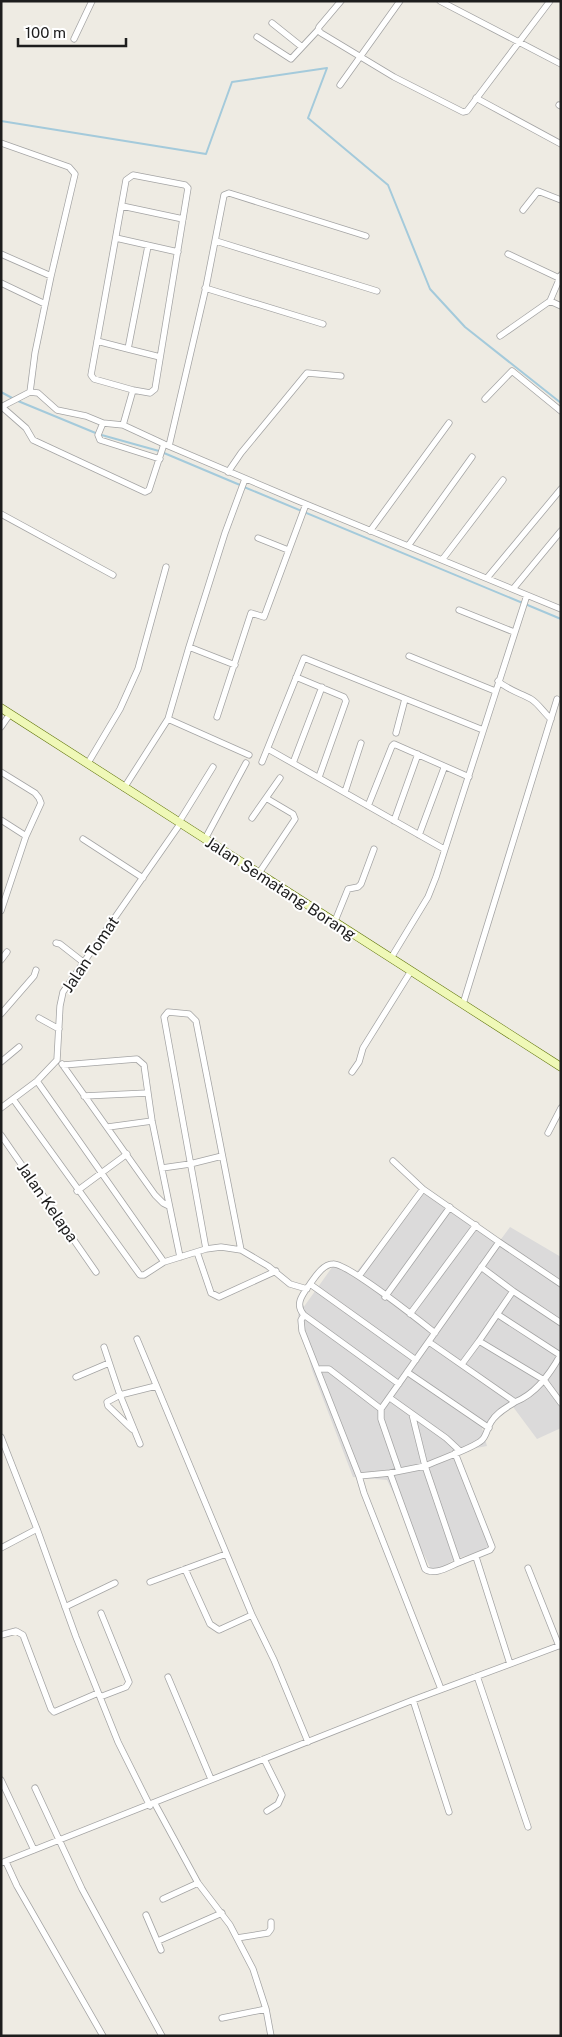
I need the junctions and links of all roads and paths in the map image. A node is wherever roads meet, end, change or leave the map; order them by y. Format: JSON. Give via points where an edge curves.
{"nodes":[{"id":1,"x":92,"y":1,"type":"edge"},
{"id":2,"x":341,"y":1,"type":"edge"},
{"id":3,"x":400,"y":1,"type":"edge"},
{"id":4,"x":440,"y":1,"type":"edge"},
{"id":5,"x":550,"y":1,"type":"edge"},
{"id":6,"x":272,"y":23,"type":"dead end"},
{"id":7,"x":318,"y":30,"type":"junction"},
{"id":8,"x":257,"y":37,"type":"dead end"},
{"id":9,"x":74,"y":39,"type":"dead end"},
{"id":10,"x":519,"y":43,"type":"junction"},
{"id":11,"x":302,"y":47,"type":"junction"},
{"id":12,"x":360,"y":56,"type":"junction"},
{"id":13,"x":561,"y":64,"type":"edge"},
{"id":14,"x":340,"y":85,"type":"dead end"},
{"id":15,"x":476,"y":98,"type":"junction"},
{"id":16,"x":1,"y":143,"type":"edge"},
{"id":17,"x":561,"y":144,"type":"edge"},
{"id":18,"x":561,"y":200,"type":"edge"},
{"id":19,"x":122,"y":206,"type":"junction"},
{"id":20,"x":523,"y":210,"type":"dead end"},
{"id":21,"x":183,"y":219,"type":"junction"},
{"id":22,"x":366,"y":236,"type":"dead end"},
{"id":23,"x":116,"y":238,"type":"junction"},
{"id":24,"x":216,"y":241,"type":"junction"},
{"id":25,"x":148,"y":246,"type":"junction"},
{"id":26,"x":178,"y":252,"type":"junction"},
{"id":27,"x":1,"y":254,"type":"edge"},
{"id":28,"x":508,"y":254,"type":"dead end"},
{"id":29,"x":51,"y":276,"type":"junction"},
{"id":30,"x":560,"y":276,"type":"edge"},
{"id":31,"x":1,"y":283,"type":"edge"},
{"id":32,"x":205,"y":288,"type":"junction"},
{"id":33,"x":377,"y":291,"type":"dead end"},
{"id":34,"x":550,"y":301,"type":"junction"},
{"id":35,"x":45,"y":304,"type":"junction"},
{"id":36,"x":561,"y":306,"type":"edge"},
{"id":37,"x":323,"y":324,"type":"dead end"},
{"id":38,"x":500,"y":336,"type":"dead end"},
{"id":39,"x":97,"y":341,"type":"junction"},
{"id":40,"x":128,"y":349,"type":"junction"},
{"id":41,"x":160,"y":357,"type":"junction"},
{"id":42,"x":341,"y":376,"type":"dead end"},
{"id":43,"x":133,"y":390,"type":"junction"},
{"id":44,"x":30,"y":392,"type":"junction"},
{"id":45,"x":485,"y":399,"type":"dead end"},
{"id":46,"x":2,"y":407,"type":"edge"},
{"id":47,"x":561,"y":411,"type":"edge"},
{"id":48,"x":448,"y":423,"type":"dead end"},
{"id":49,"x":102,"y":425,"type":"junction"},
{"id":50,"x":124,"y":425,"type":"junction"},
{"id":51,"x":165,"y":447,"type":"junction"},
{"id":52,"x":160,"y":457,"type":"junction"},
{"id":53,"x":472,"y":457,"type":"dead end"},
{"id":54,"x":228,"y":472,"type":"junction"},
{"id":55,"x":503,"y":480,"type":"dead end"},
{"id":56,"x":244,"y":481,"type":"junction"},
{"id":57,"x":561,"y":489,"type":"edge"},
{"id":58,"x":305,"y":507,"type":"junction"},
{"id":59,"x":1,"y":514,"type":"edge"},
{"id":60,"x":370,"y":531,"type":"junction"},
{"id":61,"x":561,"y":531,"type":"edge"},
{"id":62,"x":258,"y":538,"type":"dead end"},
{"id":63,"x":408,"y":546,"type":"junction"},
{"id":64,"x":288,"y":550,"type":"junction"},
{"id":65,"x":442,"y":560,"type":"junction"},
{"id":66,"x":166,"y":567,"type":"dead end"},
{"id":67,"x":113,"y":575,"type":"dead end"},
{"id":68,"x":487,"y":578,"type":"junction"},
{"id":69,"x":513,"y":589,"type":"junction"},
{"id":70,"x":526,"y":597,"type":"junction"},
{"id":71,"x":561,"y":609,"type":"edge"},
{"id":72,"x":459,"y":610,"type":"dead end"},
{"id":73,"x":514,"y":632,"type":"junction"},
{"id":74,"x":190,"y":647,"type":"junction"},
{"id":75,"x":409,"y":656,"type":"dead end"},
{"id":76,"x":234,"y":665,"type":"junction"},
{"id":77,"x":296,"y":677,"type":"junction"},
{"id":78,"x":498,"y":682,"type":"junction"},
{"id":79,"x":322,"y":687,"type":"junction"},
{"id":80,"x":495,"y":691,"type":"junction"},
{"id":81,"x":557,"y":698,"type":"dead end"},
{"id":82,"x":404,"y":699,"type":"junction"},
{"id":83,"x":1,"y":708,"type":"edge"},
{"id":84,"x":10,"y":714,"type":"junction"},
{"id":85,"x":217,"y":717,"type":"dead end"},
{"id":86,"x":168,"y":719,"type":"junction"},
{"id":87,"x":551,"y":719,"type":"junction"},
{"id":88,"x":1,"y":727,"type":"edge"},
{"id":89,"x":483,"y":730,"type":"junction"},
{"id":90,"x":396,"y":733,"type":"dead end"},
{"id":91,"x":361,"y":744,"type":"dead end"},
{"id":92,"x":268,"y":749,"type":"junction"},
{"id":93,"x":418,"y":754,"type":"junction"},
{"id":94,"x":249,"y":755,"type":"dead end"},
{"id":95,"x":246,"y":762,"type":"dead end"},
{"id":96,"x":262,"y":762,"type":"dead end"},
{"id":97,"x":88,"y":763,"type":"junction"},
{"id":98,"x":293,"y":763,"type":"junction"},
{"id":99,"x":214,"y":767,"type":"dead end"},
{"id":100,"x":444,"y":768,"type":"junction"},
{"id":101,"x":1,"y":772,"type":"edge"},
{"id":102,"x":319,"y":777,"type":"junction"},
{"id":103,"x":469,"y":777,"type":"junction"},
{"id":104,"x":280,"y":778,"type":"dead end"},
{"id":105,"x":124,"y":788,"type":"junction"},
{"id":106,"x":345,"y":792,"type":"junction"},
{"id":107,"x":266,"y":798,"type":"junction"},
{"id":108,"x":368,"y":806,"type":"junction"},
{"id":109,"x":252,"y":818,"type":"dead end"},
{"id":110,"x":1,"y":820,"type":"edge"},
{"id":111,"x":394,"y":821,"type":"junction"},
{"id":112,"x":180,"y":823,"type":"junction"},
{"id":113,"x":420,"y":835,"type":"junction"},
{"id":114,"x":26,"y":836,"type":"junction"},
{"id":115,"x":83,"y":839,"type":"dead end"},
{"id":116,"x":205,"y":839,"type":"junction"},
{"id":117,"x":374,"y":849,"type":"dead end"},
{"id":118,"x":444,"y":849,"type":"junction"},
{"id":119,"x":259,"y":873,"type":"junction"},
{"id":120,"x":143,"y":878,"type":"junction"},
{"id":121,"x":1,"y":911,"type":"edge"},
{"id":122,"x":335,"y":922,"type":"junction"},
{"id":123,"x":56,"y":944,"type":"dead end"},
{"id":124,"x":7,"y":952,"type":"dead end"},
{"id":125,"x":391,"y":958,"type":"junction"},
{"id":126,"x":1,"y":960,"type":"edge"},
{"id":127,"x":83,"y":962,"type":"junction"},
{"id":128,"x":36,"y":970,"type":"dead end"},
{"id":129,"x":410,"y":974,"type":"junction"},
{"id":130,"x":463,"y":1004,"type":"junction"},
{"id":131,"x":1,"y":1014,"type":"edge"},
{"id":132,"x":39,"y":1018,"type":"dead end"},
{"id":133,"x":59,"y":1029,"type":"junction"},
{"id":134,"x":19,"y":1047,"type":"dead end"},
{"id":135,"x":57,"y":1060,"type":"junction"},
{"id":136,"x":1,"y":1062,"type":"edge"},
{"id":137,"x":63,"y":1065,"type":"junction"},
{"id":138,"x":561,"y":1067,"type":"edge"},
{"id":139,"x":352,"y":1072,"type":"dead end"},
{"id":140,"x":37,"y":1081,"type":"junction"},
{"id":141,"x":148,"y":1093,"type":"junction"},
{"id":142,"x":84,"y":1096,"type":"junction"},
{"id":143,"x":13,"y":1099,"type":"junction"},
{"id":144,"x":2,"y":1106,"type":"edge"},
{"id":145,"x":561,"y":1108,"type":"edge"},
{"id":146,"x":152,"y":1121,"type":"junction"},
{"id":147,"x":108,"y":1127,"type":"junction"},
{"id":148,"x":548,"y":1133,"type":"dead end"},
{"id":149,"x":1,"y":1135,"type":"edge"},
{"id":150,"x":127,"y":1154,"type":"junction"},
{"id":151,"x":222,"y":1156,"type":"junction"},
{"id":152,"x":393,"y":1161,"type":"dead end"},
{"id":153,"x":190,"y":1164,"type":"junction"},
{"id":154,"x":162,"y":1168,"type":"junction"},
{"id":155,"x":102,"y":1171,"type":"junction"},
{"id":156,"x":424,"y":1189,"type":"junction"},
{"id":157,"x":78,"y":1191,"type":"junction"},
{"id":158,"x":168,"y":1206,"type":"junction"},
{"id":159,"x":450,"y":1207,"type":"junction"},
{"id":160,"x":476,"y":1225,"type":"junction"},
{"id":161,"x":499,"y":1242,"type":"junction"},
{"id":162,"x":206,"y":1249,"type":"junction"},
{"id":163,"x":241,"y":1250,"type":"junction"},
{"id":164,"x":197,"y":1252,"type":"junction"},
{"id":165,"x":180,"y":1257,"type":"junction"},
{"id":166,"x":164,"y":1262,"type":"junction"},
{"id":167,"x":481,"y":1268,"type":"junction"},
{"id":168,"x":95,"y":1270,"type":"dead end"},
{"id":169,"x":276,"y":1271,"type":"junction"},
{"id":170,"x":359,"y":1276,"type":"junction"},
{"id":171,"x":561,"y":1284,"type":"edge"},
{"id":172,"x":309,"y":1286,"type":"junction"},
{"id":173,"x":514,"y":1291,"type":"junction"},
{"id":174,"x":386,"y":1297,"type":"junction"},
{"id":175,"x":410,"y":1314,"type":"junction"},
{"id":176,"x":497,"y":1314,"type":"junction"},
{"id":177,"x":304,"y":1315,"type":"junction"},
{"id":178,"x":561,"y":1323,"type":"edge"},
{"id":179,"x":435,"y":1333,"type":"junction"},
{"id":180,"x":137,"y":1339,"type":"dead end"},
{"id":181,"x":479,"y":1341,"type":"junction"},
{"id":182,"x":429,"y":1342,"type":"junction"},
{"id":183,"x":104,"y":1347,"type":"dead end"},
{"id":184,"x":560,"y":1355,"type":"edge"},
{"id":185,"x":416,"y":1360,"type":"junction"},
{"id":186,"x":109,"y":1363,"type":"junction"},
{"id":187,"x":462,"y":1364,"type":"junction"},
{"id":188,"x":558,"y":1365,"type":"edge"},
{"id":189,"x":318,"y":1370,"type":"junction"},
{"id":190,"x":407,"y":1372,"type":"junction"},
{"id":191,"x":76,"y":1377,"type":"dead end"},
{"id":192,"x":544,"y":1380,"type":"junction"},
{"id":193,"x":399,"y":1384,"type":"junction"},
{"id":194,"x":156,"y":1386,"type":"junction"},
{"id":195,"x":120,"y":1395,"type":"junction"},
{"id":196,"x":390,"y":1398,"type":"junction"},
{"id":197,"x":515,"y":1402,"type":"junction"},
{"id":198,"x":561,"y":1403,"type":"edge"},
{"id":199,"x":381,"y":1409,"type":"junction"},
{"id":200,"x":412,"y":1414,"type":"junction"},
{"id":201,"x":488,"y":1428,"type":"junction"},
{"id":202,"x":134,"y":1431,"type":"junction"},
{"id":203,"x":1,"y":1437,"type":"edge"},
{"id":204,"x":140,"y":1444,"type":"dead end"},
{"id":205,"x":457,"y":1452,"type":"junction"},
{"id":206,"x":425,"y":1466,"type":"junction"},
{"id":207,"x":399,"y":1471,"type":"junction"},
{"id":208,"x":390,"y":1473,"type":"junction"},
{"id":209,"x":359,"y":1476,"type":"junction"},
{"id":210,"x":37,"y":1529,"type":"junction"},
{"id":211,"x":1,"y":1548,"type":"edge"},
{"id":212,"x":226,"y":1554,"type":"junction"},
{"id":213,"x":476,"y":1557,"type":"junction"},
{"id":214,"x":458,"y":1563,"type":"junction"},
{"id":215,"x":528,"y":1568,"type":"dead end"},
{"id":216,"x":185,"y":1569,"type":"junction"},
{"id":217,"x":150,"y":1582,"type":"dead end"},
{"id":218,"x":115,"y":1583,"type":"dead end"},
{"id":219,"x":65,"y":1607,"type":"junction"},
{"id":220,"x":101,"y":1613,"type":"dead end"},
{"id":221,"x":252,"y":1616,"type":"junction"},
{"id":222,"x":1,"y":1635,"type":"edge"},
{"id":223,"x":560,"y":1646,"type":"edge"},
{"id":224,"x":510,"y":1664,"type":"junction"},
{"id":225,"x":477,"y":1676,"type":"junction"},
{"id":226,"x":168,"y":1677,"type":"dead end"},
{"id":227,"x":441,"y":1689,"type":"junction"},
{"id":228,"x":99,"y":1695,"type":"junction"},
{"id":229,"x":413,"y":1700,"type":"junction"},
{"id":230,"x":308,"y":1742,"type":"junction"},
{"id":231,"x":264,"y":1759,"type":"junction"},
{"id":232,"x":211,"y":1779,"type":"junction"},
{"id":233,"x":1,"y":1780,"type":"edge"},
{"id":234,"x":35,"y":1788,"type":"dead end"},
{"id":235,"x":152,"y":1805,"type":"junction"},
{"id":236,"x":267,"y":1811,"type":"dead end"},
{"id":237,"x":449,"y":1812,"type":"dead end"},
{"id":238,"x":528,"y":1827,"type":"dead end"},
{"id":239,"x":59,"y":1840,"type":"junction"},
{"id":240,"x":34,"y":1850,"type":"junction"},
{"id":241,"x":4,"y":1862,"type":"edge"},
{"id":242,"x":198,"y":1883,"type":"junction"},
{"id":243,"x":162,"y":1899,"type":"dead end"},
{"id":244,"x":222,"y":1913,"type":"junction"},
{"id":245,"x":146,"y":1915,"type":"dead end"},
{"id":246,"x":270,"y":1922,"type":"dead end"},
{"id":247,"x":237,"y":1938,"type":"junction"},
{"id":248,"x":158,"y":1941,"type":"junction"},
{"id":249,"x":161,"y":1950,"type":"dead end"},
{"id":250,"x":266,"y":2009,"type":"junction"},
{"id":251,"x":222,"y":2018,"type":"dead end"},
{"id":252,"x":103,"y":2036,"type":"edge"},
{"id":253,"x":162,"y":2036,"type":"edge"},
{"id":254,"x":271,"y":2036,"type":"edge"}],
"edges":[{"from":1,"to":9,"type":"street"},
{"from":2,"to":7,"type":"street"},
{"from":3,"to":12,"type":"street"},
{"from":4,"to":10,"type":"street"},
{"from":5,"to":10,"type":"street"},
{"from":6,"to":11,"type":"street"},
{"from":7,"to":11,"type":"street"},
{"from":7,"to":12,"type":"street"},
{"from":8,"to":11,"type":"street","via":[[289,58]]},
{"from":10,"to":13,"type":"street"},
{"from":10,"to":15,"type":"street"},
{"from":12,"to":14,"type":"street"},
{"from":12,"to":15,"type":"street","via":[[463,112]]},
{"from":15,"to":17,"type":"street"},
{"from":16,"to":29,"type":"street","via":[[69,167],[75,174]]},
{"from":18,"to":20,"type":"street","via":[[538,191]]},
{"from":19,"to":21,"type":"street"},
{"from":19,"to":21,"type":"street","via":[[126,180],[133,175],[185,185],[188,188]]},
{"from":19,"to":23,"type":"street"},
{"from":21,"to":26,"type":"street"},
{"from":22,"to":24,"type":"street","via":[[227,193]]},
{"from":23,"to":25,"type":"street"},
{"from":23,"to":39,"type":"street"},
{"from":24,"to":32,"type":"street"},
{"from":24,"to":33,"type":"street"},
{"from":25,"to":26,"type":"street"},
{"from":25,"to":40,"type":"street"},
{"from":26,"to":41,"type":"street"},
{"from":27,"to":29,"type":"street"},
{"from":28,"to":30,"type":"street"},
{"from":29,"to":35,"type":"street"},
{"from":30,"to":34,"type":"street"},
{"from":31,"to":35,"type":"street"},
{"from":32,"to":37,"type":"street"},
{"from":32,"to":51,"type":"street"},
{"from":34,"to":36,"type":"street"},
{"from":34,"to":38,"type":"street"},
{"from":35,"to":44,"type":"street"},
{"from":39,"to":40,"type":"street"},
{"from":39,"to":43,"type":"street","via":[[92,378]]},
{"from":40,"to":41,"type":"street"},
{"from":41,"to":43,"type":"street","via":[[153,392]]},
{"from":42,"to":54,"type":"street","via":[[307,373]]},
{"from":43,"to":50,"type":"street"},
{"from":44,"to":46,"type":"street"},
{"from":44,"to":49,"type":"street","via":[[38,393],[58,410],[86,416]]},
{"from":45,"to":47,"type":"street","via":[[512,371]]},
{"from":46,"to":52,"type":"street","via":[[26,428],[33,440],[145,492],[150,490]]},
{"from":48,"to":60,"type":"street"},
{"from":49,"to":50,"type":"street"},
{"from":49,"to":52,"type":"street","via":[[98,435],[101,440]]},
{"from":50,"to":51,"type":"street"},
{"from":51,"to":52,"type":"street"},
{"from":51,"to":54,"type":"street"},
{"from":53,"to":63,"type":"street"},
{"from":54,"to":56,"type":"street"},
{"from":55,"to":65,"type":"street"},
{"from":56,"to":58,"type":"street"},
{"from":56,"to":74,"type":"street"},
{"from":57,"to":68,"type":"street"},
{"from":58,"to":60,"type":"street"},
{"from":58,"to":64,"type":"street"},
{"from":59,"to":67,"type":"street"},
{"from":60,"to":63,"type":"street"},
{"from":61,"to":69,"type":"street"},
{"from":62,"to":64,"type":"street"},
{"from":63,"to":65,"type":"street"},
{"from":64,"to":76,"type":"street","via":[[264,617],[251,613]]},
{"from":65,"to":68,"type":"street"},
{"from":66,"to":97,"type":"street","via":[[138,669],[120,709]]},
{"from":68,"to":69,"type":"street"},
{"from":69,"to":70,"type":"street"},
{"from":70,"to":71,"type":"street"},
{"from":70,"to":73,"type":"street"},
{"from":72,"to":73,"type":"street"},
{"from":73,"to":78,"type":"street"},
{"from":74,"to":76,"type":"street"},
{"from":74,"to":86,"type":"street"},
{"from":75,"to":80,"type":"street"},
{"from":76,"to":85,"type":"street"},
{"from":77,"to":79,"type":"street"},
{"from":77,"to":82,"type":"street","via":[[304,658]]},
{"from":77,"to":92,"type":"street"},
{"from":78,"to":80,"type":"street"},
{"from":78,"to":87,"type":"street","via":[[530,698]]},
{"from":79,"to":98,"type":"street"},
{"from":79,"to":102,"type":"street","via":[[344,697],[346,702]]},
{"from":80,"to":89,"type":"street"},
{"from":81,"to":87,"type":"street"},
{"from":82,"to":89,"type":"street"},
{"from":82,"to":90,"type":"street"},
{"from":83,"to":84,"type":"street","name":"Jalan Sematang Borang"},
{"from":84,"to":88,"type":"street"},
{"from":84,"to":97,"type":"street","name":"Jalan Sematang Borang"},
{"from":86,"to":94,"type":"street"},
{"from":86,"to":105,"type":"street"},
{"from":87,"to":130,"type":"street"},
{"from":89,"to":103,"type":"street"},
{"from":91,"to":106,"type":"street"},
{"from":92,"to":96,"type":"street"},
{"from":92,"to":98,"type":"street"},
{"from":93,"to":100,"type":"street"},
{"from":93,"to":108,"type":"street","via":[[393,745]]},
{"from":93,"to":111,"type":"street"},
{"from":95,"to":116,"type":"street"},
{"from":97,"to":105,"type":"street","name":"Jalan Sematang Borang"},
{"from":98,"to":102,"type":"street"},
{"from":99,"to":112,"type":"street","name":"Jalan Tomat"},
{"from":100,"to":103,"type":"street"},
{"from":100,"to":113,"type":"street"},
{"from":101,"to":114,"type":"street","via":[[39,798],[41,803]]},
{"from":102,"to":106,"type":"street"},
{"from":103,"to":118,"type":"street"},
{"from":104,"to":107,"type":"street"},
{"from":105,"to":112,"type":"street","name":"Jalan Sematang Borang"},
{"from":106,"to":108,"type":"street"},
{"from":107,"to":109,"type":"street"},
{"from":107,"to":119,"type":"street","via":[[293,814],[295,819]]},
{"from":108,"to":111,"type":"street"},
{"from":110,"to":114,"type":"street"},
{"from":111,"to":113,"type":"street"},
{"from":112,"to":116,"type":"street","name":"Jalan Sematang Borang"},
{"from":112,"to":120,"type":"street","name":"Jalan Tomat"},
{"from":113,"to":118,"type":"street"},
{"from":114,"to":121,"type":"street"},
{"from":115,"to":120,"type":"street"},
{"from":116,"to":119,"type":"street","name":"Jalan Sematang Borang"},
{"from":117,"to":122,"type":"street","via":[[360,884],[348,889]]},
{"from":118,"to":125,"type":"street","via":[[428,897]]},
{"from":119,"to":122,"type":"street","name":"Jalan Sematang Borang"},
{"from":120,"to":127,"type":"street","name":"Jalan Tomat"},
{"from":122,"to":125,"type":"street","name":"Jalan Sematang Borang"},
{"from":123,"to":127,"type":"street"},
{"from":124,"to":126,"type":"street"},
{"from":125,"to":129,"type":"street","name":"Jalan Sematang Borang"},
{"from":127,"to":133,"type":"street","name":"Jalan Tomat","via":[[63,992]]},
{"from":128,"to":131,"type":"street"},
{"from":129,"to":130,"type":"street","name":"Jalan Sematang Borang"},
{"from":129,"to":139,"type":"street","via":[[362,1048],[359,1062]]},
{"from":130,"to":138,"type":"street","name":"Jalan Sematang Borang"},
{"from":132,"to":133,"type":"street"},
{"from":133,"to":135,"type":"street","name":"Jalan Tomat"},
{"from":134,"to":136,"type":"street"},
{"from":135,"to":137,"type":"street"},
{"from":135,"to":140,"type":"street"},
{"from":137,"to":141,"type":"street","via":[[137,1059],[144,1064]]},
{"from":137,"to":142,"type":"street"},
{"from":140,"to":143,"type":"street"},
{"from":140,"to":155,"type":"street"},
{"from":141,"to":142,"type":"street"},
{"from":141,"to":146,"type":"street"},
{"from":142,"to":147,"type":"street"},
{"from":143,"to":144,"type":"street"},
{"from":143,"to":157,"type":"street"},
{"from":145,"to":148,"type":"street"},
{"from":146,"to":147,"type":"street"},
{"from":146,"to":154,"type":"street"},
{"from":147,"to":150,"type":"street"},
{"from":149,"to":168,"type":"street","name":"Jalan Kelapa"},
{"from":150,"to":155,"type":"street"},
{"from":150,"to":158,"type":"street","via":[[160,1201]]},
{"from":151,"to":153,"type":"street"},
{"from":151,"to":153,"type":"street","via":[[196,1021],[189,1014],[168,1012],[164,1017]]},
{"from":151,"to":163,"type":"street"},
{"from":152,"to":156,"type":"street"},
{"from":153,"to":154,"type":"street"},
{"from":153,"to":162,"type":"street"},
{"from":154,"to":158,"type":"street"},
{"from":155,"to":157,"type":"street"},
{"from":155,"to":166,"type":"street"},
{"from":156,"to":159,"type":"street"},
{"from":156,"to":170,"type":"street"},
{"from":157,"to":166,"type":"street","via":[[138,1274],[144,1275]]},
{"from":158,"to":165,"type":"street"},
{"from":159,"to":160,"type":"street"},
{"from":159,"to":174,"type":"street"},
{"from":160,"to":161,"type":"street"},
{"from":160,"to":175,"type":"street"},
{"from":161,"to":167,"type":"street"},
{"from":161,"to":171,"type":"street"},
{"from":162,"to":163,"type":"street"},
{"from":162,"to":164,"type":"street"},
{"from":163,"to":169,"type":"street"},
{"from":164,"to":165,"type":"street"},
{"from":164,"to":169,"type":"street","via":[[210,1291],[219,1297]]},
{"from":165,"to":166,"type":"street"},
{"from":167,"to":173,"type":"street"},
{"from":167,"to":179,"type":"street"},
{"from":169,"to":172,"type":"street","via":[[290,1284]]},
{"from":170,"to":172,"type":"street","via":[[334,1263],[326,1266]]},
{"from":170,"to":174,"type":"street"},
{"from":172,"to":177,"type":"street","via":[[299,1305]]},
{"from":172,"to":185,"type":"street"},
{"from":173,"to":176,"type":"street"},
{"from":173,"to":178,"type":"street"},
{"from":174,"to":175,"type":"street"},
{"from":175,"to":179,"type":"street"},
{"from":176,"to":181,"type":"street"},
{"from":176,"to":184,"type":"street"},
{"from":177,"to":189,"type":"street","via":[[302,1331]]},
{"from":177,"to":193,"type":"street"},
{"from":179,"to":182,"type":"street"},
{"from":180,"to":194,"type":"street"},
{"from":181,"to":187,"type":"street"},
{"from":181,"to":192,"type":"street"},
{"from":182,"to":185,"type":"street"},
{"from":182,"to":187,"type":"street"},
{"from":183,"to":186,"type":"street"},
{"from":184,"to":188,"type":"street"},
{"from":185,"to":190,"type":"street"},
{"from":186,"to":191,"type":"street"},
{"from":186,"to":195,"type":"street"},
{"from":187,"to":197,"type":"street"},
{"from":188,"to":192,"type":"street"},
{"from":189,"to":199,"type":"street","via":[[329,1370]]},
{"from":189,"to":209,"type":"street"},
{"from":190,"to":193,"type":"street"},
{"from":190,"to":201,"type":"street"},
{"from":192,"to":197,"type":"street"},
{"from":192,"to":198,"type":"street"},
{"from":193,"to":196,"type":"street"},
{"from":194,"to":195,"type":"street"},
{"from":194,"to":212,"type":"street"},
{"from":195,"to":202,"type":"street"},
{"from":195,"to":202,"type":"street","via":[[107,1404]]},
{"from":196,"to":199,"type":"street"},
{"from":196,"to":200,"type":"street"},
{"from":197,"to":201,"type":"street","via":[[498,1414]]},
{"from":199,"to":207,"type":"street","via":[[381,1419]]},
{"from":200,"to":205,"type":"street","via":[[446,1438]]},
{"from":200,"to":206,"type":"street"},
{"from":201,"to":205,"type":"street","via":[[481,1441]]},
{"from":202,"to":204,"type":"street"},
{"from":203,"to":210,"type":"street"},
{"from":205,"to":206,"type":"street"},
{"from":205,"to":213,"type":"street","via":[[492,1543],[490,1550]]},
{"from":206,"to":207,"type":"street"},
{"from":206,"to":214,"type":"street"},
{"from":207,"to":208,"type":"street"},
{"from":208,"to":209,"type":"street"},
{"from":208,"to":214,"type":"street","via":[[425,1569],[434,1573]]},
{"from":209,"to":227,"type":"street"},
{"from":210,"to":211,"type":"street"},
{"from":210,"to":219,"type":"street"},
{"from":212,"to":216,"type":"street"},
{"from":212,"to":221,"type":"street"},
{"from":213,"to":214,"type":"street"},
{"from":213,"to":224,"type":"street"},
{"from":215,"to":223,"type":"street"},
{"from":216,"to":217,"type":"street"},
{"from":216,"to":221,"type":"street","via":[[210,1624],[216,1629]]},
{"from":218,"to":219,"type":"street"},
{"from":219,"to":228,"type":"street"},
{"from":220,"to":228,"type":"street","via":[[129,1682],[126,1687]]},
{"from":221,"to":230,"type":"street"},
{"from":222,"to":228,"type":"street","via":[[16,1631],[22,1635],[54,1712]]},
{"from":223,"to":224,"type":"street"},
{"from":224,"to":225,"type":"street"},
{"from":225,"to":227,"type":"street"},
{"from":225,"to":238,"type":"street"},
{"from":226,"to":232,"type":"street"},
{"from":227,"to":229,"type":"street"},
{"from":228,"to":235,"type":"street","via":[[118,1742]]},
{"from":229,"to":230,"type":"street"},
{"from":229,"to":237,"type":"street"},
{"from":230,"to":231,"type":"street"},
{"from":231,"to":232,"type":"street"},
{"from":231,"to":236,"type":"street","via":[[282,1795],[278,1804]]},
{"from":232,"to":235,"type":"street"},
{"from":233,"to":240,"type":"street"},
{"from":234,"to":239,"type":"street"},
{"from":235,"to":239,"type":"street"},
{"from":235,"to":242,"type":"street"},
{"from":239,"to":240,"type":"street"},
{"from":239,"to":253,"type":"street"},
{"from":240,"to":241,"type":"street"},
{"from":241,"to":252,"type":"street"},
{"from":242,"to":243,"type":"street"},
{"from":242,"to":244,"type":"street"},
{"from":244,"to":247,"type":"street"},
{"from":244,"to":248,"type":"street"},
{"from":245,"to":248,"type":"street"},
{"from":246,"to":247,"type":"street","via":[[268,1932]]},
{"from":247,"to":250,"type":"street","via":[[253,1969]]},
{"from":248,"to":249,"type":"street"},
{"from":250,"to":251,"type":"street"},
{"from":250,"to":254,"type":"street"}]}
